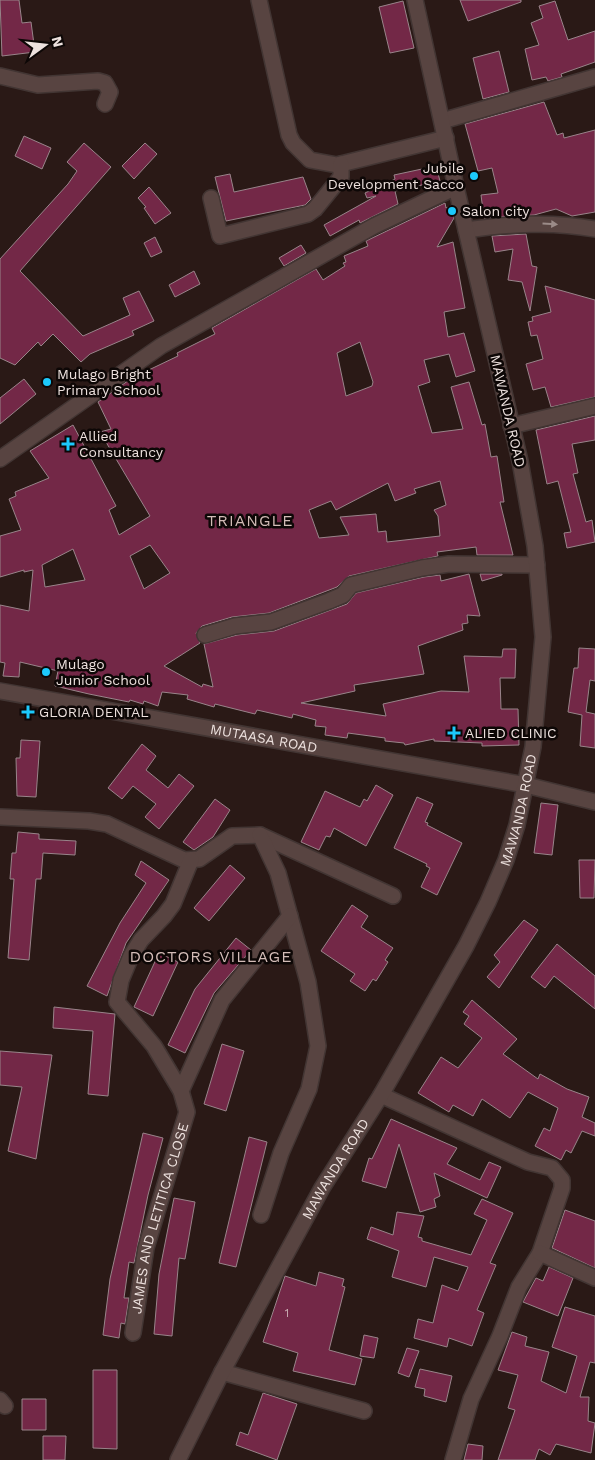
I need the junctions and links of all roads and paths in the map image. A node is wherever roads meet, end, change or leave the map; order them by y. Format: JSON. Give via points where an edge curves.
{"nodes":[{"id":1,"x":259,"y":0,"type":"edge"},
{"id":2,"x":416,"y":0,"type":"edge"},
{"id":3,"x":0,"y":76,"type":"edge"},
{"id":4,"x":595,"y":77,"type":"edge"},
{"id":5,"x":105,"y":104,"type":"dead end"},
{"id":6,"x":442,"y":121,"type":"junction"},
{"id":7,"x":446,"y":138,"type":"junction"},
{"id":8,"x":341,"y":164,"type":"junction"},
{"id":9,"x":456,"y":186,"type":"junction"},
{"id":10,"x":210,"y":198,"type":"dead end"},
{"id":11,"x":466,"y":230,"type":"junction"},
{"id":12,"x":595,"y":230,"type":"edge"},
{"id":13,"x":595,"y":406,"type":"edge"},
{"id":14,"x":511,"y":426,"type":"junction"},
{"id":15,"x":0,"y":459,"type":"edge"},
{"id":16,"x":537,"y":565,"type":"junction"},
{"id":17,"x":205,"y":635,"type":"dead end"},
{"id":18,"x":0,"y":691,"type":"edge"},
{"id":19,"x":526,"y":784,"type":"junction"},
{"id":20,"x":595,"y":802,"type":"edge"},
{"id":21,"x":0,"y":817,"type":"edge"},
{"id":22,"x":260,"y":835,"type":"junction"},
{"id":23,"x":191,"y":860,"type":"junction"},
{"id":24,"x":393,"y":896,"type":"dead end"},
{"id":25,"x":290,"y":916,"type":"junction"},
{"id":26,"x":381,"y":1095,"type":"junction"},
{"id":27,"x":184,"y":1098,"type":"junction"},
{"id":28,"x":261,"y":1216,"type":"dead end"},
{"id":29,"x":540,"y":1253,"type":"junction"},
{"id":30,"x":595,"y":1278,"type":"edge"},
{"id":31,"x":133,"y":1333,"type":"dead end"},
{"id":32,"x":222,"y":1372,"type":"junction"},
{"id":33,"x":364,"y":1411,"type":"dead end"},
{"id":34,"x":178,"y":1460,"type":"edge"},
{"id":35,"x":453,"y":1460,"type":"edge"}],
"edges":[{"from":1,"to":8,"type":"street","via":[[292,144],[310,160]]},
{"from":2,"to":6,"type":"street","name":"MAWANDA ROAD"},
{"from":3,"to":5,"type":"street","via":[[38,85],[98,81],[105,83],[110,92]]},
{"from":4,"to":6,"type":"street"},
{"from":6,"to":7,"type":"street","name":"MAWANDA ROAD"},
{"from":7,"to":8,"type":"street"},
{"from":7,"to":9,"type":"street","name":"MAWANDA ROAD"},
{"from":8,"to":10,"type":"street","via":[[342,176],[308,214],[220,236]]},
{"from":9,"to":11,"type":"street","name":"MAWANDA ROAD"},
{"from":9,"to":15,"type":"street","via":[[374,226],[161,346]]},
{"from":11,"to":12,"type":"street","one_way":true,"via":[[509,224],[572,225]]},
{"from":11,"to":14,"type":"street","name":"MAWANDA ROAD"},
{"from":13,"to":14,"type":"street"},
{"from":14,"to":16,"type":"street","name":"MAWANDA ROAD","via":[[528,503]]},
{"from":16,"to":17,"type":"street","via":[[448,564],[422,568],[351,585],[343,595],[329,602],[271,622],[235,626]]},
{"from":16,"to":19,"type":"street","name":"MAWANDA ROAD","via":[[543,638],[534,738]]},
{"from":18,"to":19,"type":"street","name":"MUTAASA ROAD"},
{"from":19,"to":20,"type":"street","name":"MUTAASA ROAD"},
{"from":19,"to":26,"type":"street","name":"MAWANDA ROAD","via":[[497,884],[466,946]]},
{"from":21,"to":23,"type":"street","via":[[107,824],[177,858]]},
{"from":22,"to":23,"type":"street","via":[[232,836],[205,855]]},
{"from":22,"to":24,"type":"street"},
{"from":22,"to":25,"type":"street","via":[[278,873]]},
{"from":23,"to":27,"type":"street","via":[[172,904],[131,956],[118,991],[118,1002],[123,1011],[147,1036]]},
{"from":25,"to":27,"type":"street","name":"JAMES AND LETITICA CLOSE","via":[[222,1000]]},
{"from":25,"to":28,"type":"street","via":[[308,982],[318,1046],[309,1089],[281,1153]]},
{"from":26,"to":29,"type":"street","via":[[456,1131],[558,1173],[562,1188]]},
{"from":26,"to":32,"type":"street","name":"MAWANDA ROAD","via":[[322,1188]]},
{"from":27,"to":31,"type":"street","name":"JAMES AND LETITICA CLOSE","via":[[187,1118],[146,1248]]},
{"from":29,"to":30,"type":"street"},
{"from":29,"to":35,"type":"street","via":[[519,1288],[471,1400]]},
{"from":32,"to":33,"type":"street"},
{"from":32,"to":34,"type":"street","name":"MAWANDA ROAD"}]}
